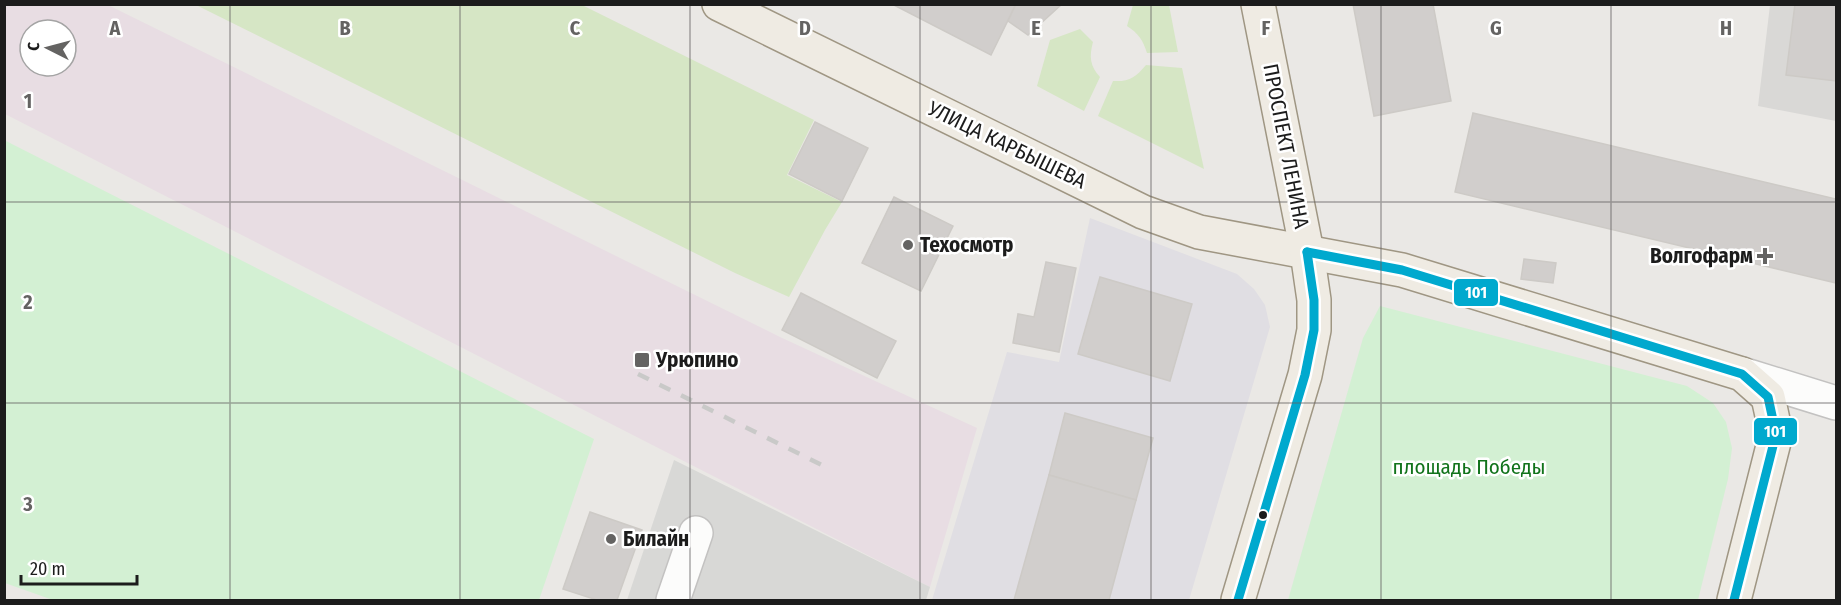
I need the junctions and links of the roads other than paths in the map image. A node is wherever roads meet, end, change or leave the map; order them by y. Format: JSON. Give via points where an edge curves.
{"nodes":[{"id":1,"x":719,"y":4,"type":"edge"},
{"id":2,"x":1258,"y":4,"type":"edge"},
{"id":3,"x":1307,"y":252,"type":"junction"},
{"id":4,"x":1742,"y":375,"type":"junction"},
{"id":5,"x":1836,"y":403,"type":"edge"},
{"id":6,"x":696,"y":533,"type":"dead end"},
{"id":7,"x":673,"y":600,"type":"edge"},
{"id":8,"x":1238,"y":600,"type":"edge"},
{"id":9,"x":1734,"y":600,"type":"edge"}],
"edges":[{"from":1,"to":3,"type":"main road","name":"УЛИЦА КАРБЫШЕВА","via":[[1143,213],[1199,232]]},
{"from":2,"to":3,"type":"main road","name":"ПРОСПЕКТ ЛЕНИНА"},
{"from":3,"to":4,"type":"main road","via":[[1402,270]]},
{"from":3,"to":8,"type":"main road","via":[[1314,330],[1305,375]]},
{"from":4,"to":5,"type":"street"},
{"from":4,"to":9,"type":"main road","via":[[1768,397],[1776,434]]},
{"from":6,"to":7,"type":"street"}]}
